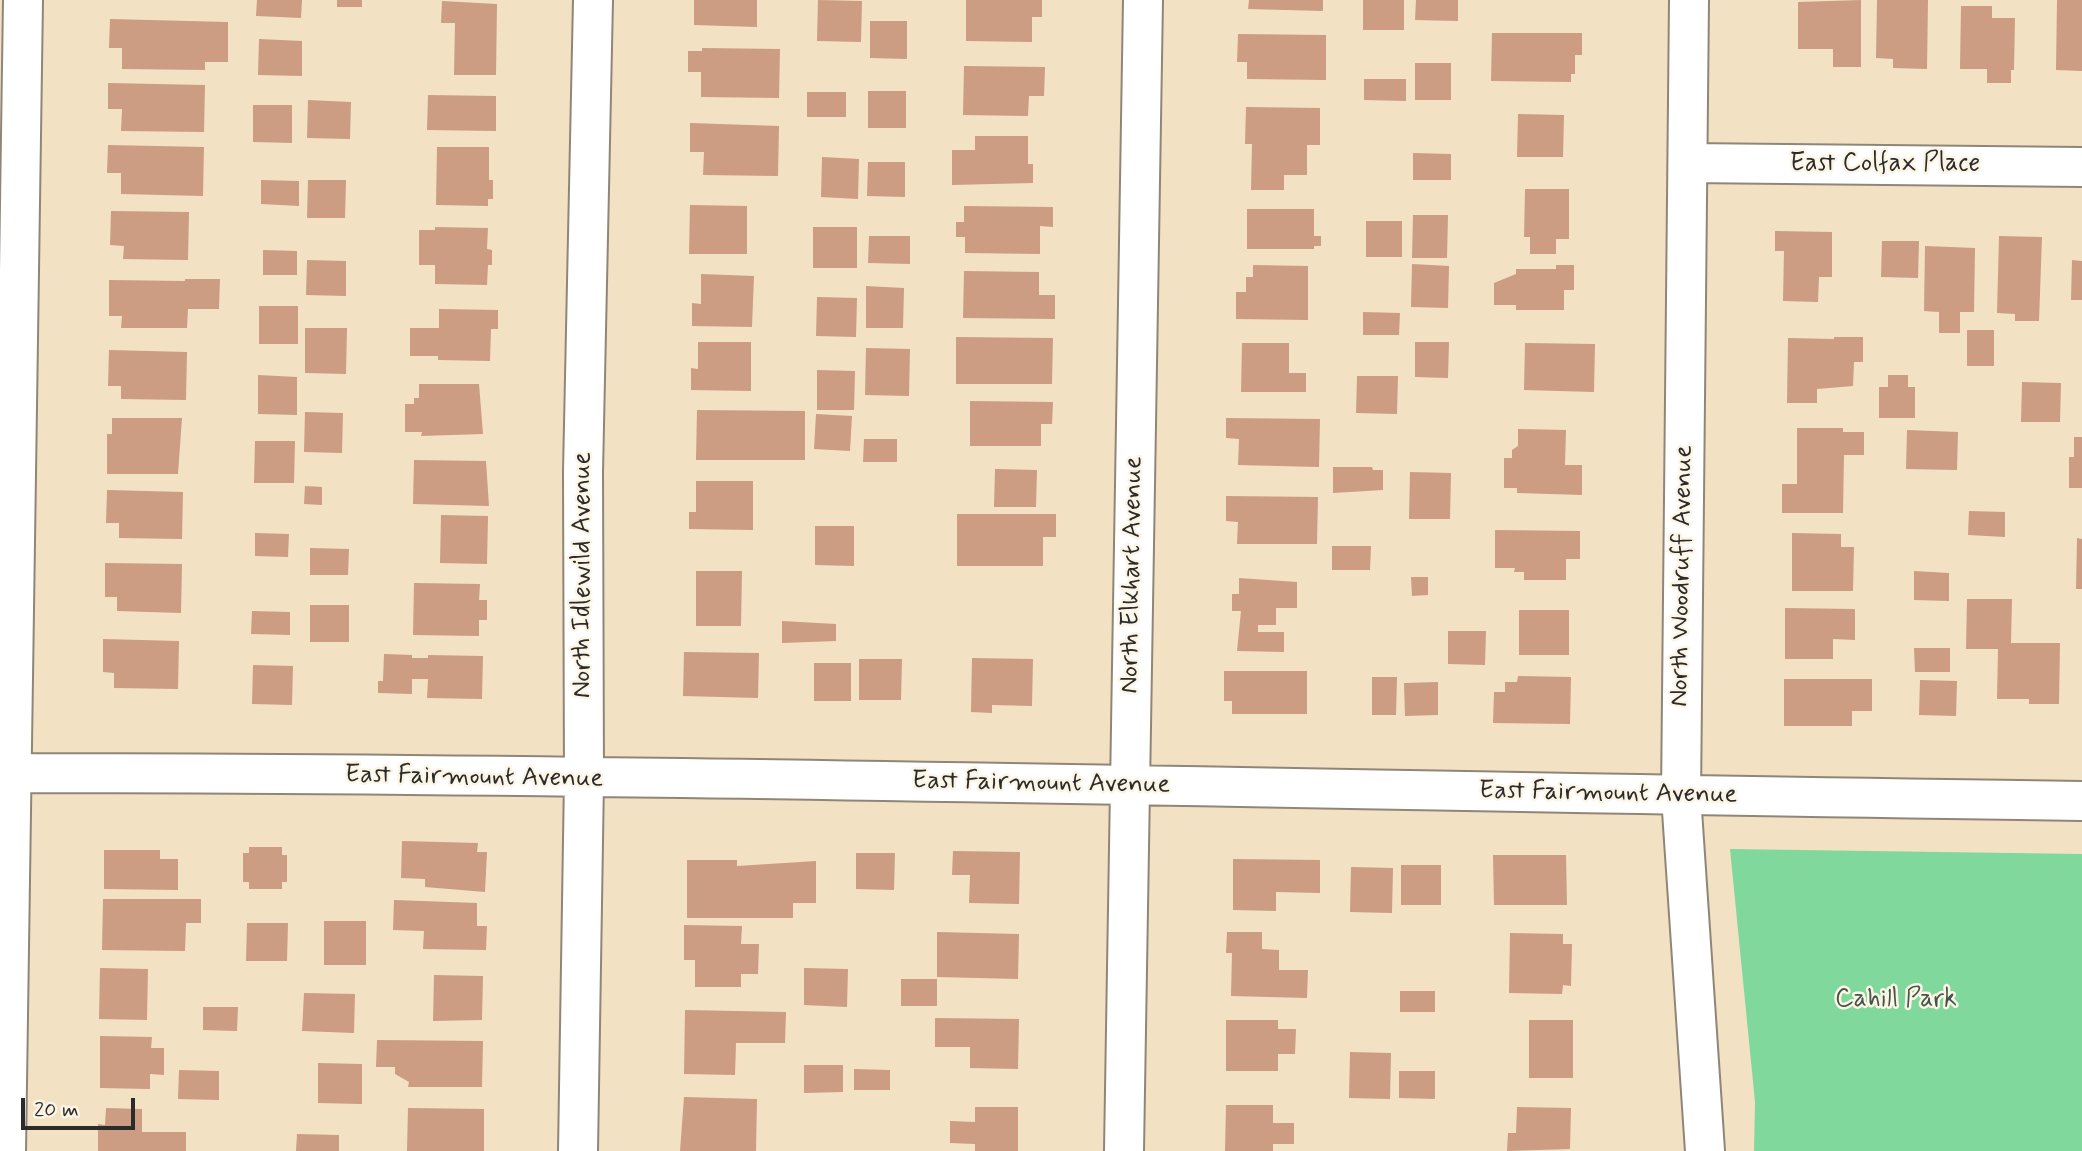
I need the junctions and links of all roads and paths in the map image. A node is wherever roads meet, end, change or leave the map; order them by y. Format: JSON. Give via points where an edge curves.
{"nodes":[{"id":1,"x":23,"y":0,"type":"edge"},
{"id":2,"x":593,"y":0,"type":"edge"},
{"id":3,"x":1143,"y":0,"type":"edge"},
{"id":4,"x":1689,"y":0,"type":"edge"},
{"id":5,"x":1688,"y":163,"type":"junction"},
{"id":6,"x":2082,"y":167,"type":"edge"},
{"id":7,"x":7,"y":774,"type":"edge"},
{"id":8,"x":584,"y":779,"type":"junction"},
{"id":9,"x":1130,"y":784,"type":"junction"},
{"id":10,"x":1681,"y":796,"type":"junction"},
{"id":11,"x":2082,"y":801,"type":"edge"},
{"id":12,"x":6,"y":1151,"type":"edge"},
{"id":13,"x":578,"y":1151,"type":"edge"},
{"id":14,"x":1124,"y":1151,"type":"edge"},
{"id":15,"x":1705,"y":1151,"type":"edge"}],
"edges":[{"from":1,"to":7,"type":"street"},
{"from":2,"to":8,"type":"street","name":"North Idlewild Avenue","via":[[583,472]]},
{"from":3,"to":9,"type":"street","name":"North Elkhart Avenue"},
{"from":4,"to":5,"type":"street","name":"North Woodruff Avenue"},
{"from":5,"to":6,"type":"street","name":"East Colfax Place"},
{"from":5,"to":10,"type":"street","name":"North Woodruff Avenue"},
{"from":7,"to":8,"type":"street","name":"East Fairmount Avenue"},
{"from":7,"to":12,"type":"street"},
{"from":8,"to":9,"type":"street","name":"East Fairmount Avenue"},
{"from":8,"to":13,"type":"street","name":"North Idlewild Avenue"},
{"from":9,"to":10,"type":"street","name":"East Fairmount Avenue"},
{"from":9,"to":14,"type":"street","name":"North Elkhart Avenue"},
{"from":10,"to":11,"type":"street","name":"East Fairmount Avenue"},
{"from":10,"to":15,"type":"street","name":"North Woodruff Avenue"}]}
